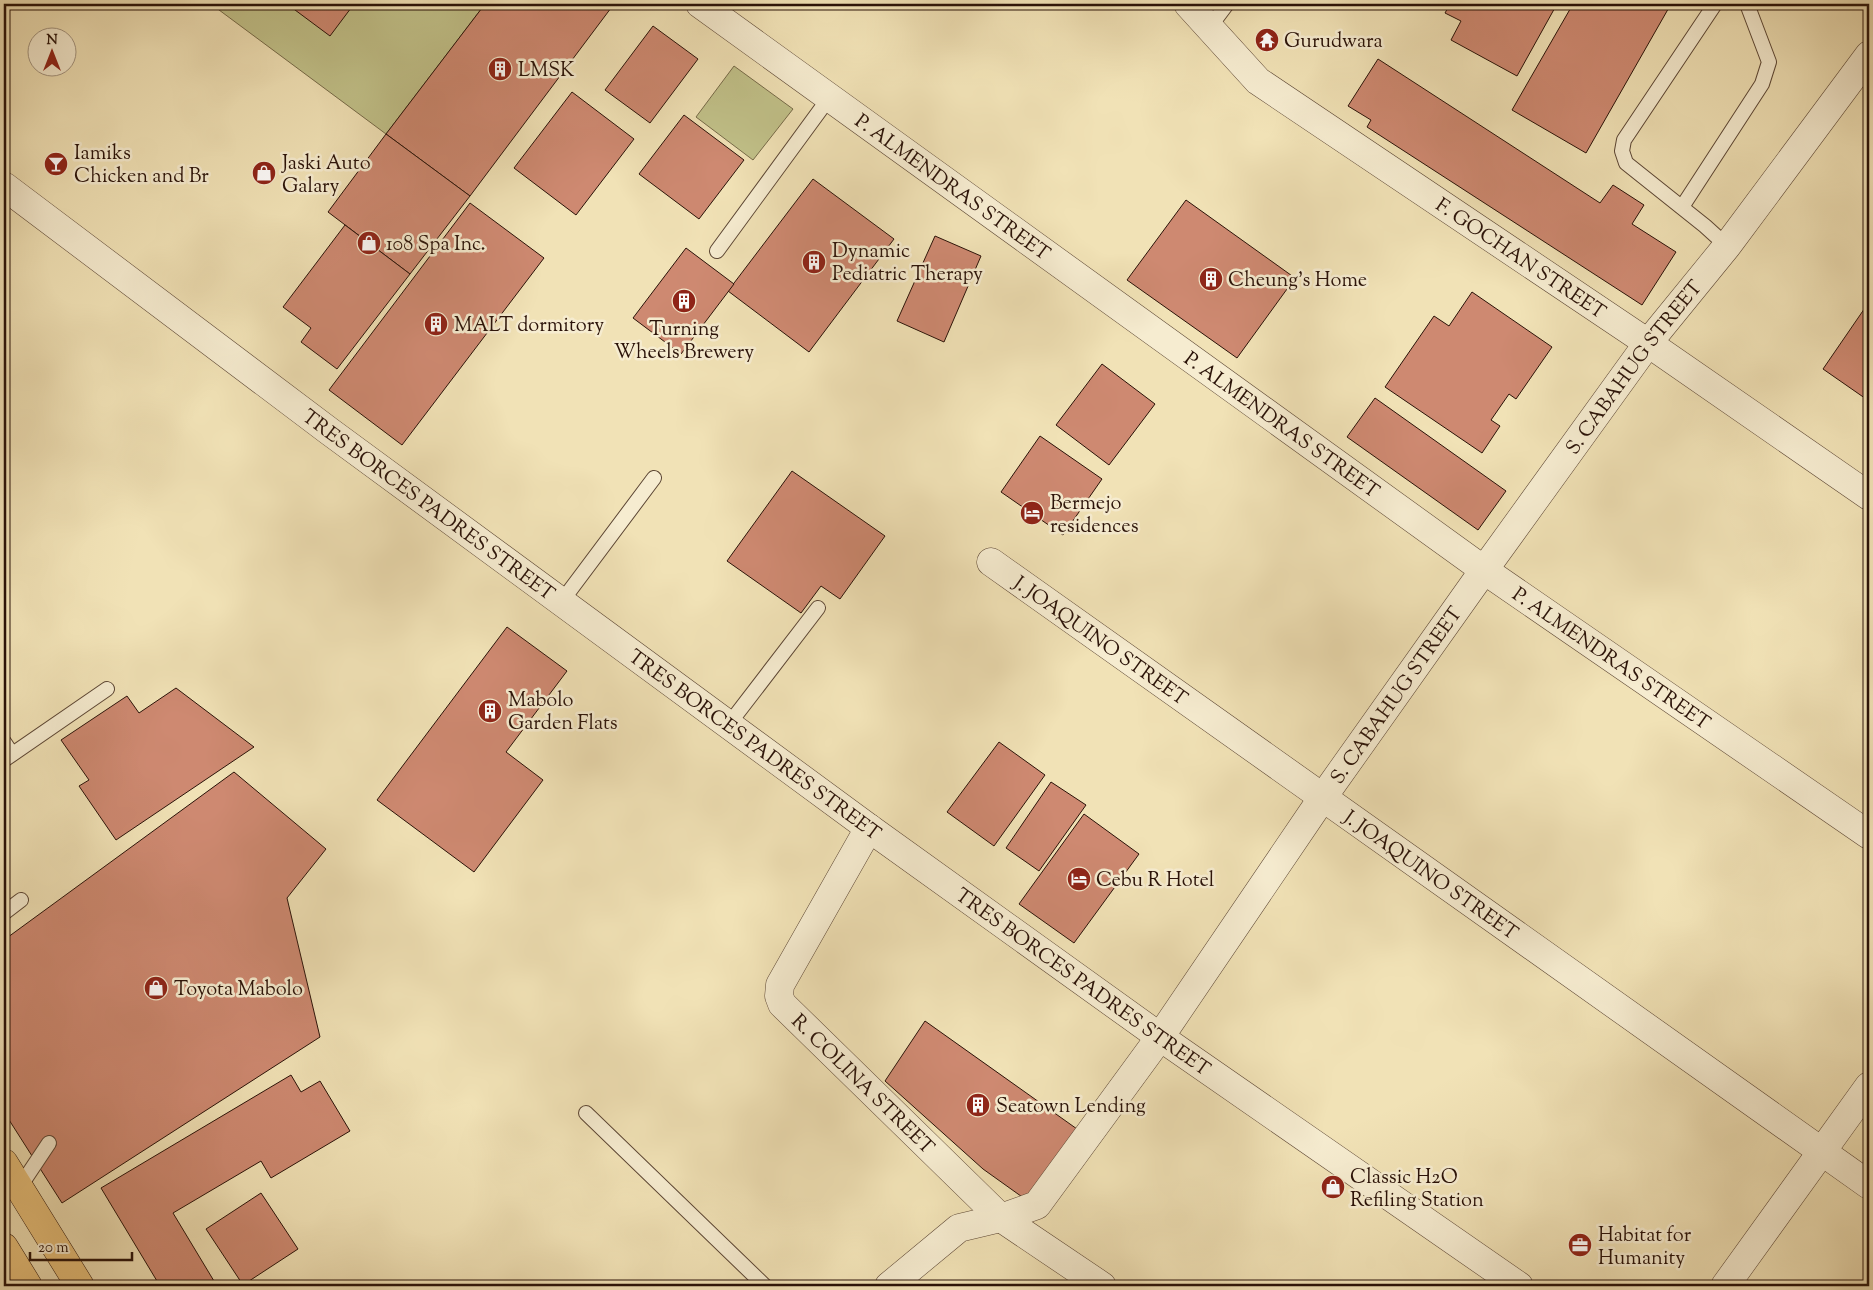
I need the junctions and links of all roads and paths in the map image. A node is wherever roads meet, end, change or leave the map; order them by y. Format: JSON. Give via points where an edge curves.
{"nodes":[{"id":1,"x":700,"y":4,"type":"edge"},
{"id":2,"x":1188,"y":4,"type":"edge"},
{"id":3,"x":1227,"y":4,"type":"edge"},
{"id":4,"x":1715,"y":4,"type":"edge"},
{"id":5,"x":1747,"y":4,"type":"edge"},
{"id":6,"x":1209,"y":28,"type":"junction"},
{"id":7,"x":1864,"y":70,"type":"edge"},
{"id":8,"x":829,"y":98,"type":"junction"},
{"id":9,"x":4,"y":186,"type":"edge"},
{"id":10,"x":1682,"y":207,"type":"junction"},
{"id":11,"x":1727,"y":246,"type":"junction"},
{"id":12,"x":717,"y":251,"type":"dead end"},
{"id":13,"x":1648,"y":343,"type":"junction"},
{"id":14,"x":654,"y":478,"type":"dead end"},
{"id":15,"x":1869,"y":496,"type":"edge"},
{"id":16,"x":991,"y":562,"type":"dead end"},
{"id":17,"x":1484,"y":570,"type":"junction"},
{"id":18,"x":562,"y":601,"type":"junction"},
{"id":19,"x":818,"y":608,"type":"dead end"},
{"id":20,"x":107,"y":689,"type":"dead end"},
{"id":21,"x":729,"y":724,"type":"junction"},
{"id":22,"x":4,"y":742,"type":"edge"},
{"id":23,"x":8,"y":757,"type":"edge"},
{"id":24,"x":1322,"y":797,"type":"junction"},
{"id":25,"x":869,"y":828,"type":"junction"},
{"id":26,"x":1869,"y":835,"type":"edge"},
{"id":27,"x":21,"y":900,"type":"dead end"},
{"id":28,"x":4,"y":913,"type":"edge"},
{"id":29,"x":1160,"y":1037,"type":"junction"},
{"id":30,"x":1869,"y":1086,"type":"edge"},
{"id":31,"x":586,"y":1113,"type":"dead end"},
{"id":32,"x":49,"y":1143,"type":"dead end"},
{"id":33,"x":1822,"y":1152,"type":"junction"},
{"id":34,"x":4,"y":1163,"type":"edge"},
{"id":35,"x":1869,"y":1185,"type":"edge"},
{"id":36,"x":19,"y":1188,"type":"junction"},
{"id":37,"x":1001,"y":1218,"type":"junction"},
{"id":38,"x":4,"y":1248,"type":"edge"},
{"id":39,"x":28,"y":1286,"type":"edge"},
{"id":40,"x":80,"y":1286,"type":"edge"},
{"id":41,"x":765,"y":1286,"type":"edge"},
{"id":42,"x":889,"y":1286,"type":"edge"},
{"id":43,"x":1102,"y":1286,"type":"edge"},
{"id":44,"x":1519,"y":1286,"type":"edge"},
{"id":45,"x":1725,"y":1286,"type":"edge"}],
"edges":[{"from":1,"to":8,"type":"street","name":"P. ALMENDRAS STREET"},
{"from":2,"to":6,"type":"street","name":"F. GOCHAN STREET"},
{"from":3,"to":6,"type":"lane"},
{"from":4,"to":10,"type":"lane","via":[[1624,140],[1622,151],[1626,163]]},
{"from":5,"to":10,"type":"lane","via":[[1769,62],[1762,84]]},
{"from":6,"to":13,"type":"street","name":"F. GOCHAN STREET","via":[[1258,81]]},
{"from":7,"to":11,"type":"street","name":"S. CABAHUG STREET"},
{"from":8,"to":12,"type":"lane"},
{"from":8,"to":17,"type":"street","name":"P. ALMENDRAS STREET"},
{"from":9,"to":18,"type":"street","name":"TRES BORCES PADRES STREET","via":[[220,350]]},
{"from":10,"to":11,"type":"lane"},
{"from":11,"to":13,"type":"street","name":"S. CABAHUG STREET"},
{"from":13,"to":15,"type":"street","name":"F. GOCHAN STREET"},
{"from":13,"to":17,"type":"street","name":"S. CABAHUG STREET"},
{"from":14,"to":18,"type":"lane"},
{"from":16,"to":24,"type":"street","name":"J. JOAQUINO STREET"},
{"from":17,"to":24,"type":"street","name":"S. CABAHUG STREET"},
{"from":17,"to":26,"type":"street","name":"P. ALMENDRAS STREET"},
{"from":18,"to":21,"type":"street","name":"TRES BORCES PADRES STREET"},
{"from":19,"to":21,"type":"lane"},
{"from":20,"to":23,"type":"lane"},
{"from":21,"to":25,"type":"street","name":"TRES BORCES PADRES STREET"},
{"from":22,"to":23,"type":"lane"},
{"from":24,"to":29,"type":"street","name":"S. CABAHUG STREET"},
{"from":24,"to":33,"type":"street","name":"J. JOAQUINO STREET"},
{"from":25,"to":29,"type":"street","name":"TRES BORCES PADRES STREET"},
{"from":25,"to":37,"type":"street","name":"R. COLINA STREET","via":[[780,985],[779,996],[789,1011]]},
{"from":27,"to":28,"type":"lane"},
{"from":29,"to":37,"type":"street","name":"S. CABAHUG STREET","via":[[1037,1205]]},
{"from":29,"to":44,"type":"street","name":"TRES BORCES PADRES STREET"},
{"from":30,"to":33,"type":"street"},
{"from":31,"to":41,"type":"lane"},
{"from":32,"to":36,"type":"lane"},
{"from":33,"to":35,"type":"street","name":"J. JOAQUINO STREET"},
{"from":33,"to":45,"type":"street"},
{"from":34,"to":36,"type":"main road"},
{"from":36,"to":40,"type":"main road"},
{"from":37,"to":42,"type":"street","name":"S. CABAHUG STREET","via":[[959,1228]]},
{"from":37,"to":43,"type":"street","name":"R. COLINA STREET"},
{"from":38,"to":39,"type":"main road"}]}
